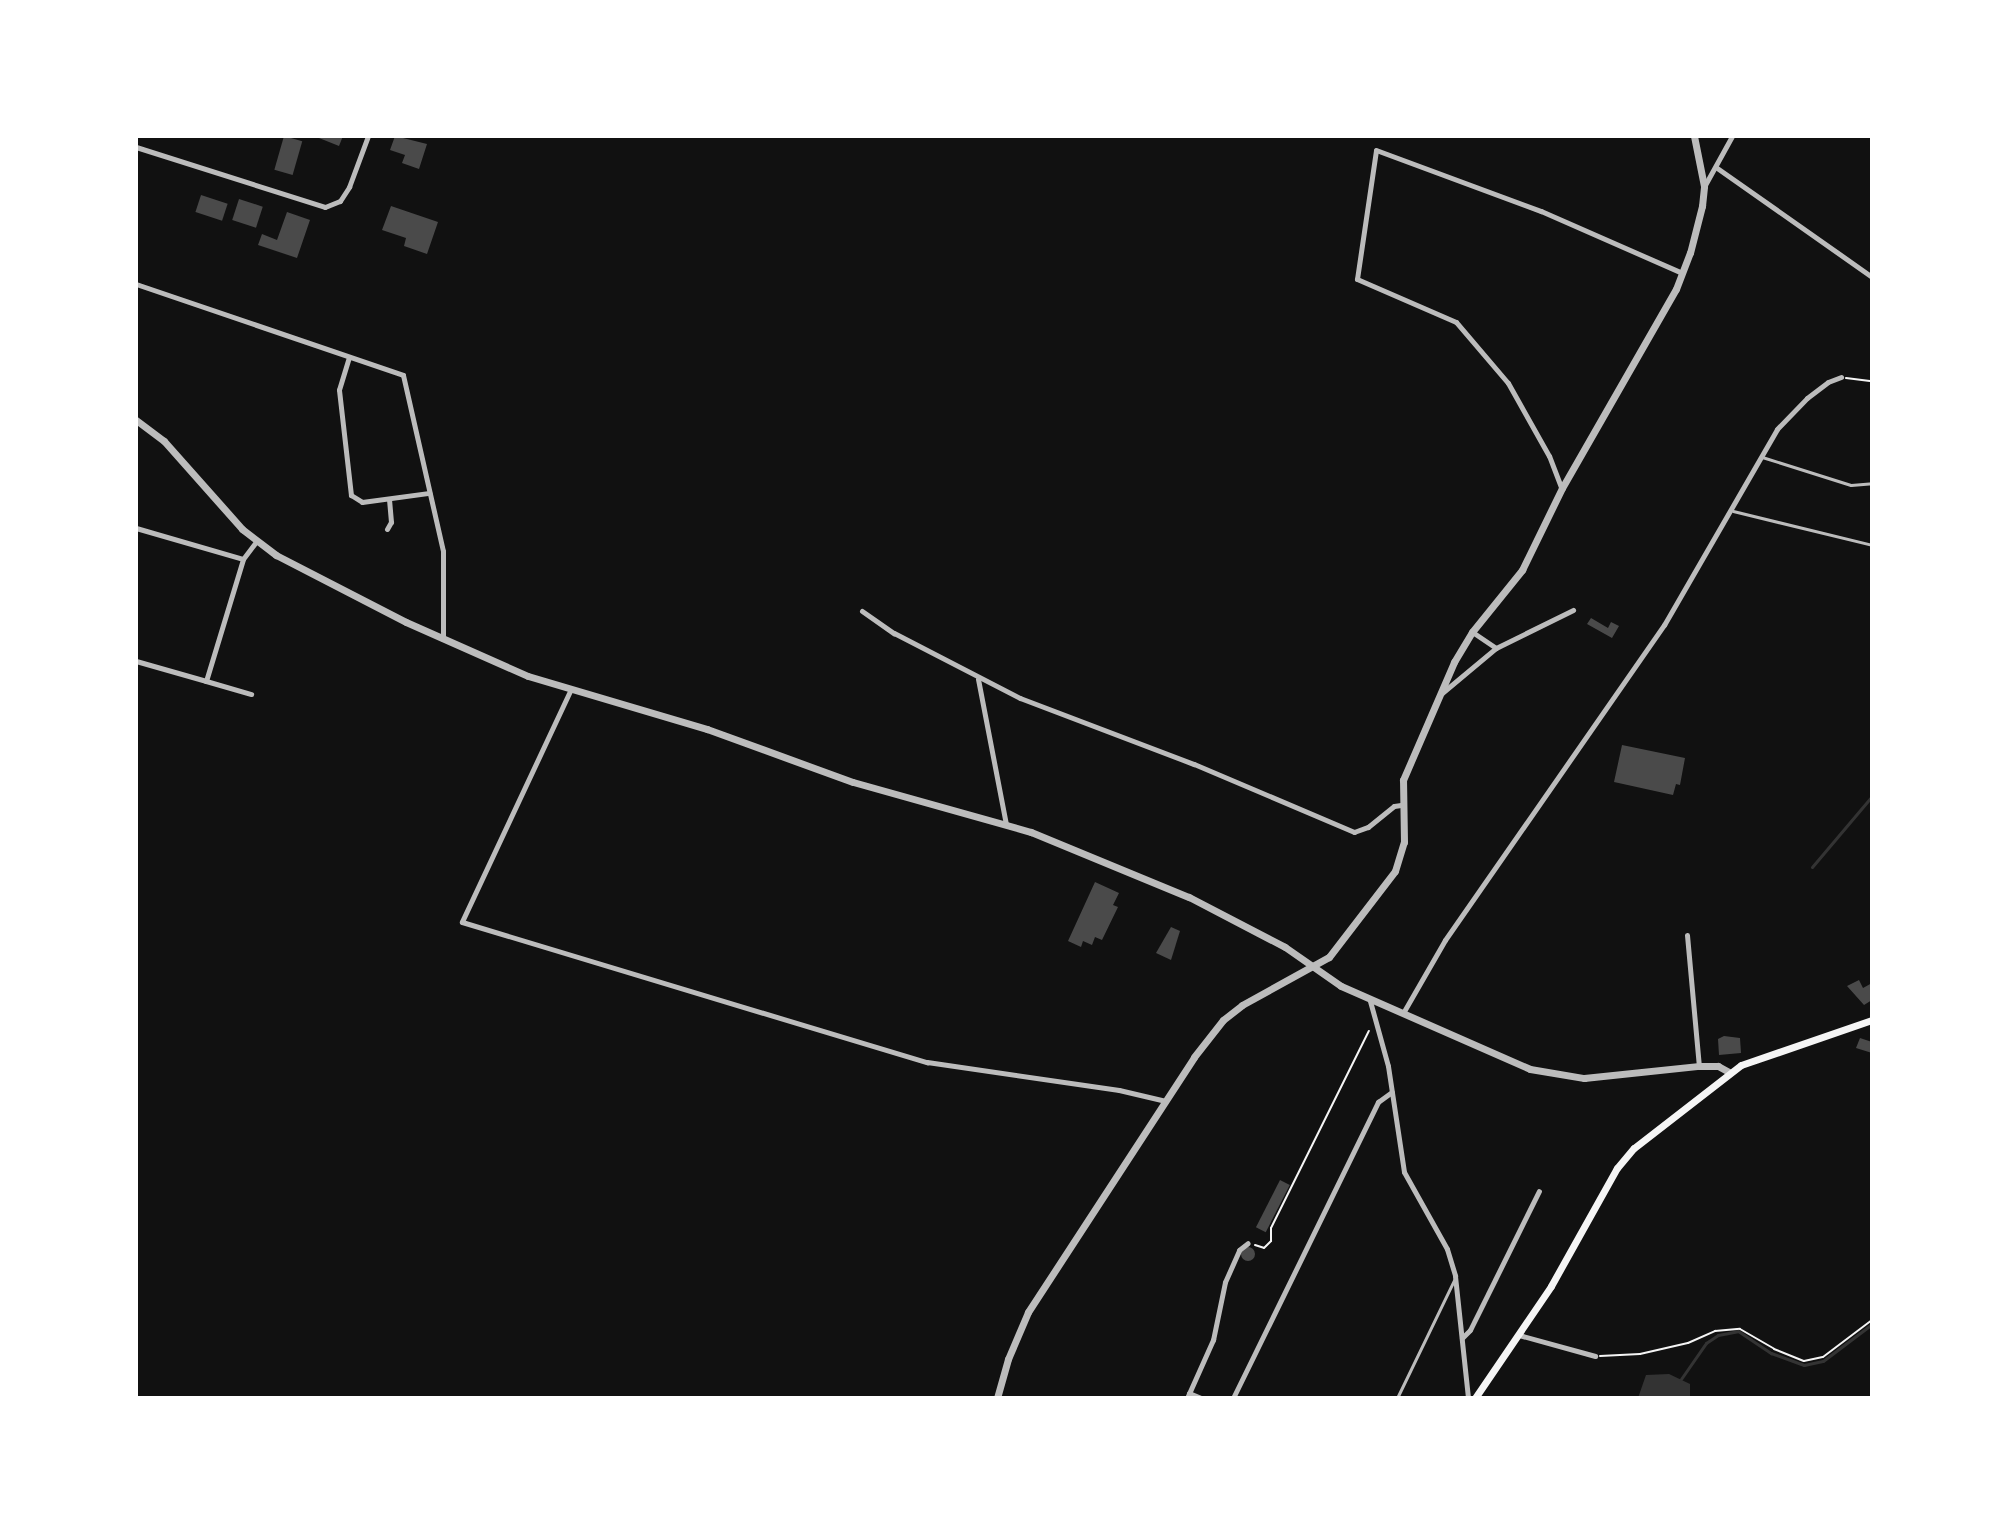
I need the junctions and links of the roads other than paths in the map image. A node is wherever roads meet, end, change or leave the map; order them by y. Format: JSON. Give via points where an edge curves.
{"nodes":[{"id":1,"x":368,"y":136,"type":"edge"},
{"id":2,"x":1694,"y":136,"type":"edge"},
{"id":3,"x":1732,"y":136,"type":"edge"},
{"id":4,"x":136,"y":147,"type":"edge"},
{"id":5,"x":1717,"y":168,"type":"junction"},
{"id":6,"x":1704,"y":186,"type":"junction"},
{"id":7,"x":1682,"y":273,"type":"junction"},
{"id":8,"x":1872,"y":277,"type":"edge"},
{"id":9,"x":136,"y":284,"type":"edge"},
{"id":10,"x":349,"y":357,"type":"junction"},
{"id":11,"x":1841,"y":377,"type":"road end"},
{"id":12,"x":136,"y":420,"type":"edge"},
{"id":13,"x":1762,"y":457,"type":"junction"},
{"id":14,"x":1872,"y":483,"type":"edge"},
{"id":15,"x":1562,"y":488,"type":"junction"},
{"id":16,"x":429,"y":493,"type":"junction"},
{"id":17,"x":389,"y":499,"type":"junction"},
{"id":18,"x":1733,"y":511,"type":"junction"},
{"id":19,"x":136,"y":528,"type":"edge"},
{"id":20,"x":387,"y":529,"type":"dead end"},
{"id":21,"x":256,"y":542,"type":"junction"},
{"id":22,"x":1872,"y":545,"type":"edge"},
{"id":23,"x":243,"y":559,"type":"junction"},
{"id":24,"x":1573,"y":610,"type":"dead end"},
{"id":25,"x":862,"y":611,"type":"dead end"},
{"id":26,"x":1472,"y":632,"type":"junction"},
{"id":27,"x":443,"y":639,"type":"junction"},
{"id":28,"x":1496,"y":648,"type":"junction"},
{"id":29,"x":136,"y":661,"type":"edge"},
{"id":30,"x":981,"y":680,"type":"junction"},
{"id":31,"x":206,"y":681,"type":"junction"},
{"id":32,"x":570,"y":691,"type":"junction"},
{"id":33,"x":251,"y":694,"type":"dead end"},
{"id":34,"x":1440,"y":694,"type":"junction"},
{"id":35,"x":1401,"y":805,"type":"junction"},
{"id":36,"x":1006,"y":824,"type":"junction"},
{"id":37,"x":1687,"y":935,"type":"dead end"},
{"id":38,"x":1312,"y":969,"type":"junction"},
{"id":39,"x":1370,"y":1001,"type":"junction"},
{"id":40,"x":1402,"y":1014,"type":"junction"},
{"id":41,"x":1872,"y":1020,"type":"edge"},
{"id":42,"x":1699,"y":1066,"type":"junction"},
{"id":43,"x":1729,"y":1072,"type":"junction"},
{"id":44,"x":1392,"y":1091,"type":"junction"},
{"id":45,"x":1167,"y":1102,"type":"junction"},
{"id":46,"x":1539,"y":1191,"type":"dead end"},
{"id":47,"x":1248,"y":1243,"type":"dead end"},
{"id":48,"x":1455,"y":1276,"type":"junction"},
{"id":49,"x":1519,"y":1335,"type":"junction"},
{"id":50,"x":1462,"y":1338,"type":"junction"},
{"id":51,"x":1595,"y":1356,"type":"road end"},
{"id":52,"x":1188,"y":1396,"type":"edge"},
{"id":53,"x":997,"y":1398,"type":"edge"},
{"id":54,"x":1201,"y":1398,"type":"edge"},
{"id":55,"x":1233,"y":1398,"type":"edge"},
{"id":56,"x":1397,"y":1398,"type":"edge"},
{"id":57,"x":1468,"y":1398,"type":"edge"},
{"id":58,"x":1475,"y":1398,"type":"edge"}],
"edges":[{"from":1,"to":4,"type":"street","via":[[349,187],[340,201],[325,207]]},
{"from":2,"to":6,"type":"street"},
{"from":3,"to":5,"type":"street"},
{"from":5,"to":6,"type":"street"},
{"from":5,"to":8,"type":"street"},
{"from":6,"to":7,"type":"street","via":[[1697,230]]},
{"from":7,"to":15,"type":"street","via":[[1667,310]]},
{"from":7,"to":15,"type":"street","via":[[1541,211],[1376,150],[1357,279],[1456,322],[1508,383]]},
{"from":9,"to":10,"type":"street"},
{"from":10,"to":16,"type":"street","via":[[403,375]]},
{"from":10,"to":17,"type":"street","via":[[339,390],[351,495],[362,502]]},
{"from":11,"to":13,"type":"street","via":[[1789,412]]},
{"from":12,"to":21,"type":"street","via":[[164,441]]},
{"from":13,"to":14,"type":"lane","via":[[1851,485]]},
{"from":13,"to":18,"type":"street"},
{"from":15,"to":26,"type":"street","via":[[1514,583]]},
{"from":16,"to":17,"type":"street"},
{"from":16,"to":27,"type":"street","via":[[443,551]]},
{"from":17,"to":20,"type":"street"},
{"from":18,"to":22,"type":"lane"},
{"from":18,"to":40,"type":"street","via":[[1664,625],[1445,940]]},
{"from":19,"to":23,"type":"street"},
{"from":21,"to":23,"type":"street"},
{"from":21,"to":27,"type":"street"},
{"from":23,"to":31,"type":"street"},
{"from":24,"to":28,"type":"street"},
{"from":25,"to":30,"type":"street"},
{"from":26,"to":28,"type":"street"},
{"from":26,"to":34,"type":"street"},
{"from":27,"to":32,"type":"street"},
{"from":28,"to":34,"type":"street"},
{"from":29,"to":31,"type":"street"},
{"from":30,"to":35,"type":"street","via":[[1354,832]]},
{"from":30,"to":36,"type":"street"},
{"from":31,"to":33,"type":"street"},
{"from":32,"to":36,"type":"street","via":[[707,729],[853,782]]},
{"from":32,"to":45,"type":"street","via":[[462,922],[927,1062]]},
{"from":34,"to":35,"type":"street","via":[[1403,780]]},
{"from":35,"to":38,"type":"street","via":[[1404,842],[1395,871],[1329,957]]},
{"from":36,"to":38,"type":"street","via":[[1189,897],[1285,947]]},
{"from":37,"to":42,"type":"street"},
{"from":38,"to":39,"type":"street"},
{"from":38,"to":45,"type":"street","via":[[1255,996],[1223,1020]]},
{"from":39,"to":40,"type":"street"},
{"from":39,"to":44,"type":"street"},
{"from":40,"to":42,"type":"street","via":[[1555,1076],[1606,1077]]},
{"from":41,"to":43,"type":"main road"},
{"from":42,"to":43,"type":"street"},
{"from":43,"to":49,"type":"main road","via":[[1625,1157]]},
{"from":44,"to":48,"type":"street","via":[[1404,1172],[1447,1249]]},
{"from":44,"to":55,"type":"street","via":[[1378,1102]]},
{"from":45,"to":53,"type":"street","via":[[1028,1312]]},
{"from":46,"to":50,"type":"street"},
{"from":47,"to":52,"type":"street","via":[[1239,1250],[1225,1282],[1213,1340]]},
{"from":48,"to":50,"type":"street"},
{"from":48,"to":56,"type":"lane"},
{"from":49,"to":51,"type":"street"},
{"from":49,"to":58,"type":"main road"},
{"from":50,"to":57,"type":"street"},
{"from":52,"to":54,"type":"street"}]}
